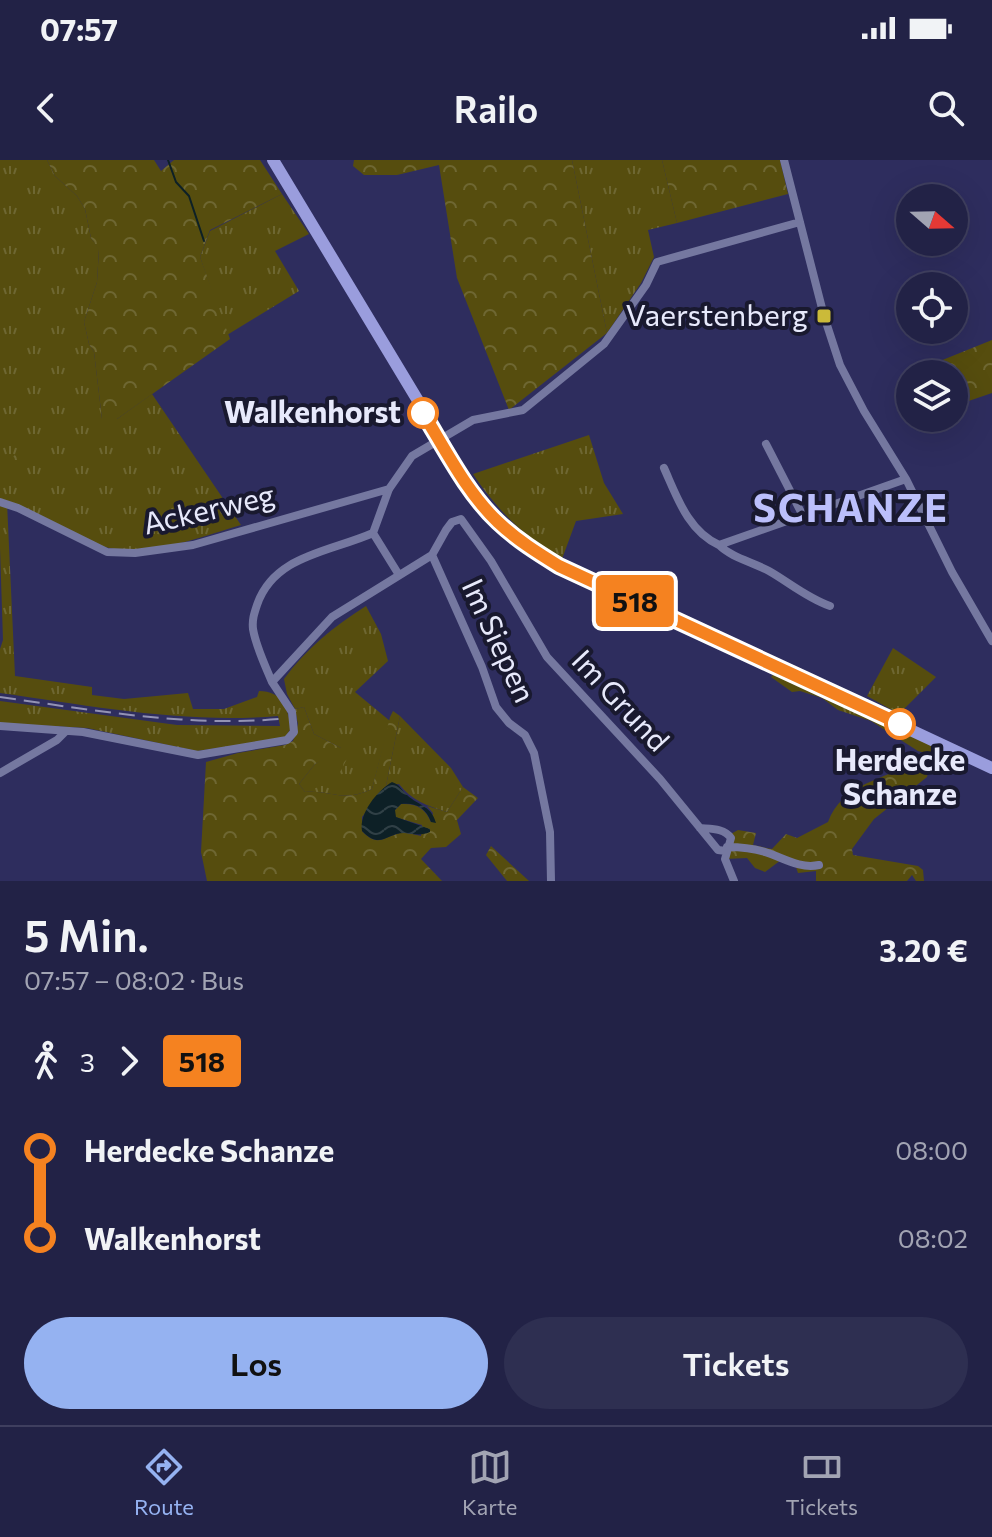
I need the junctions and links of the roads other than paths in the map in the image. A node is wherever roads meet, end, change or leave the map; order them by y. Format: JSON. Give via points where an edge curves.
{"nodes":[{"id":1,"x":273,"y":160,"type":"edge"},
{"id":2,"x":784,"y":160,"type":"edge"},
{"id":3,"x":800,"y":222,"type":"junction"},
{"id":4,"x":440,"y":441,"type":"junction"},
{"id":5,"x":766,"y":444,"type":"dead end"},
{"id":6,"x":664,"y":468,"type":"dead end"},
{"id":7,"x":906,"y":479,"type":"junction"},
{"id":8,"x":389,"y":489,"type":"junction"},
{"id":9,"x":0,"y":502,"type":"edge"},
{"id":10,"x":802,"y":514,"type":"junction"},
{"id":11,"x":373,"y":533,"type":"junction"},
{"id":12,"x":719,"y":545,"type":"junction"},
{"id":13,"x":432,"y":555,"type":"junction"},
{"id":14,"x":399,"y":575,"type":"junction"},
{"id":15,"x":830,"y":606,"type":"dead end"},
{"id":16,"x":992,"y":641,"type":"edge"},
{"id":17,"x":272,"y":682,"type":"junction"},
{"id":18,"x":0,"y":726,"type":"edge"},
{"id":19,"x":65,"y":732,"type":"junction"},
{"id":20,"x":992,"y":768,"type":"edge"},
{"id":21,"x":0,"y":773,"type":"edge"},
{"id":22,"x":700,"y":828,"type":"junction"},
{"id":23,"x":727,"y":849,"type":"junction"},
{"id":24,"x":819,"y":865,"type":"dead end"},
{"id":25,"x":551,"y":881,"type":"edge"},
{"id":26,"x":734,"y":881,"type":"edge"}],
"edges":[{"from":1,"to":4,"type":"main road"},
{"from":2,"to":3,"type":"street"},
{"from":3,"to":4,"type":"street","via":[[657,262],[614,332],[595,352],[523,410],[473,420]]},
{"from":3,"to":7,"type":"street","via":[[840,365]]},
{"from":4,"to":8,"type":"street","via":[[412,456]]},
{"from":4,"to":20,"type":"main road","via":[[496,521],[559,566]]},
{"from":5,"to":10,"type":"street"},
{"from":6,"to":12,"type":"street","via":[[692,524]]},
{"from":7,"to":10,"type":"street"},
{"from":7,"to":16,"type":"street"},
{"from":8,"to":9,"type":"street","name":"Ackerweg","via":[[193,545],[135,553],[107,552]]},
{"from":8,"to":11,"type":"street"},
{"from":10,"to":12,"type":"street"},
{"from":11,"to":14,"type":"street"},
{"from":11,"to":17,"type":"street","via":[[293,561],[269,579],[252,619]]},
{"from":12,"to":15,"type":"street"},
{"from":13,"to":14,"type":"street"},
{"from":13,"to":22,"type":"street","name":"Im Grund","via":[[452,522],[461,519],[547,657]]},
{"from":13,"to":25,"type":"street","name":"Im Siepen","via":[[496,707],[525,735],[534,753],[550,832]]},
{"from":14,"to":17,"type":"street","via":[[332,617]]},
{"from":17,"to":19,"type":"street","via":[[294,720],[292,735],[282,741],[198,755]]},
{"from":18,"to":19,"type":"street"},
{"from":19,"to":21,"type":"street"},
{"from":22,"to":23,"type":"street","name":"Im Grund","via":[[718,850]]},
{"from":22,"to":23,"type":"street","name":"Im Grund","via":[[727,832]]},
{"from":23,"to":24,"type":"street","via":[[744,847]]},
{"from":23,"to":26,"type":"street","via":[[727,868]]}]}
